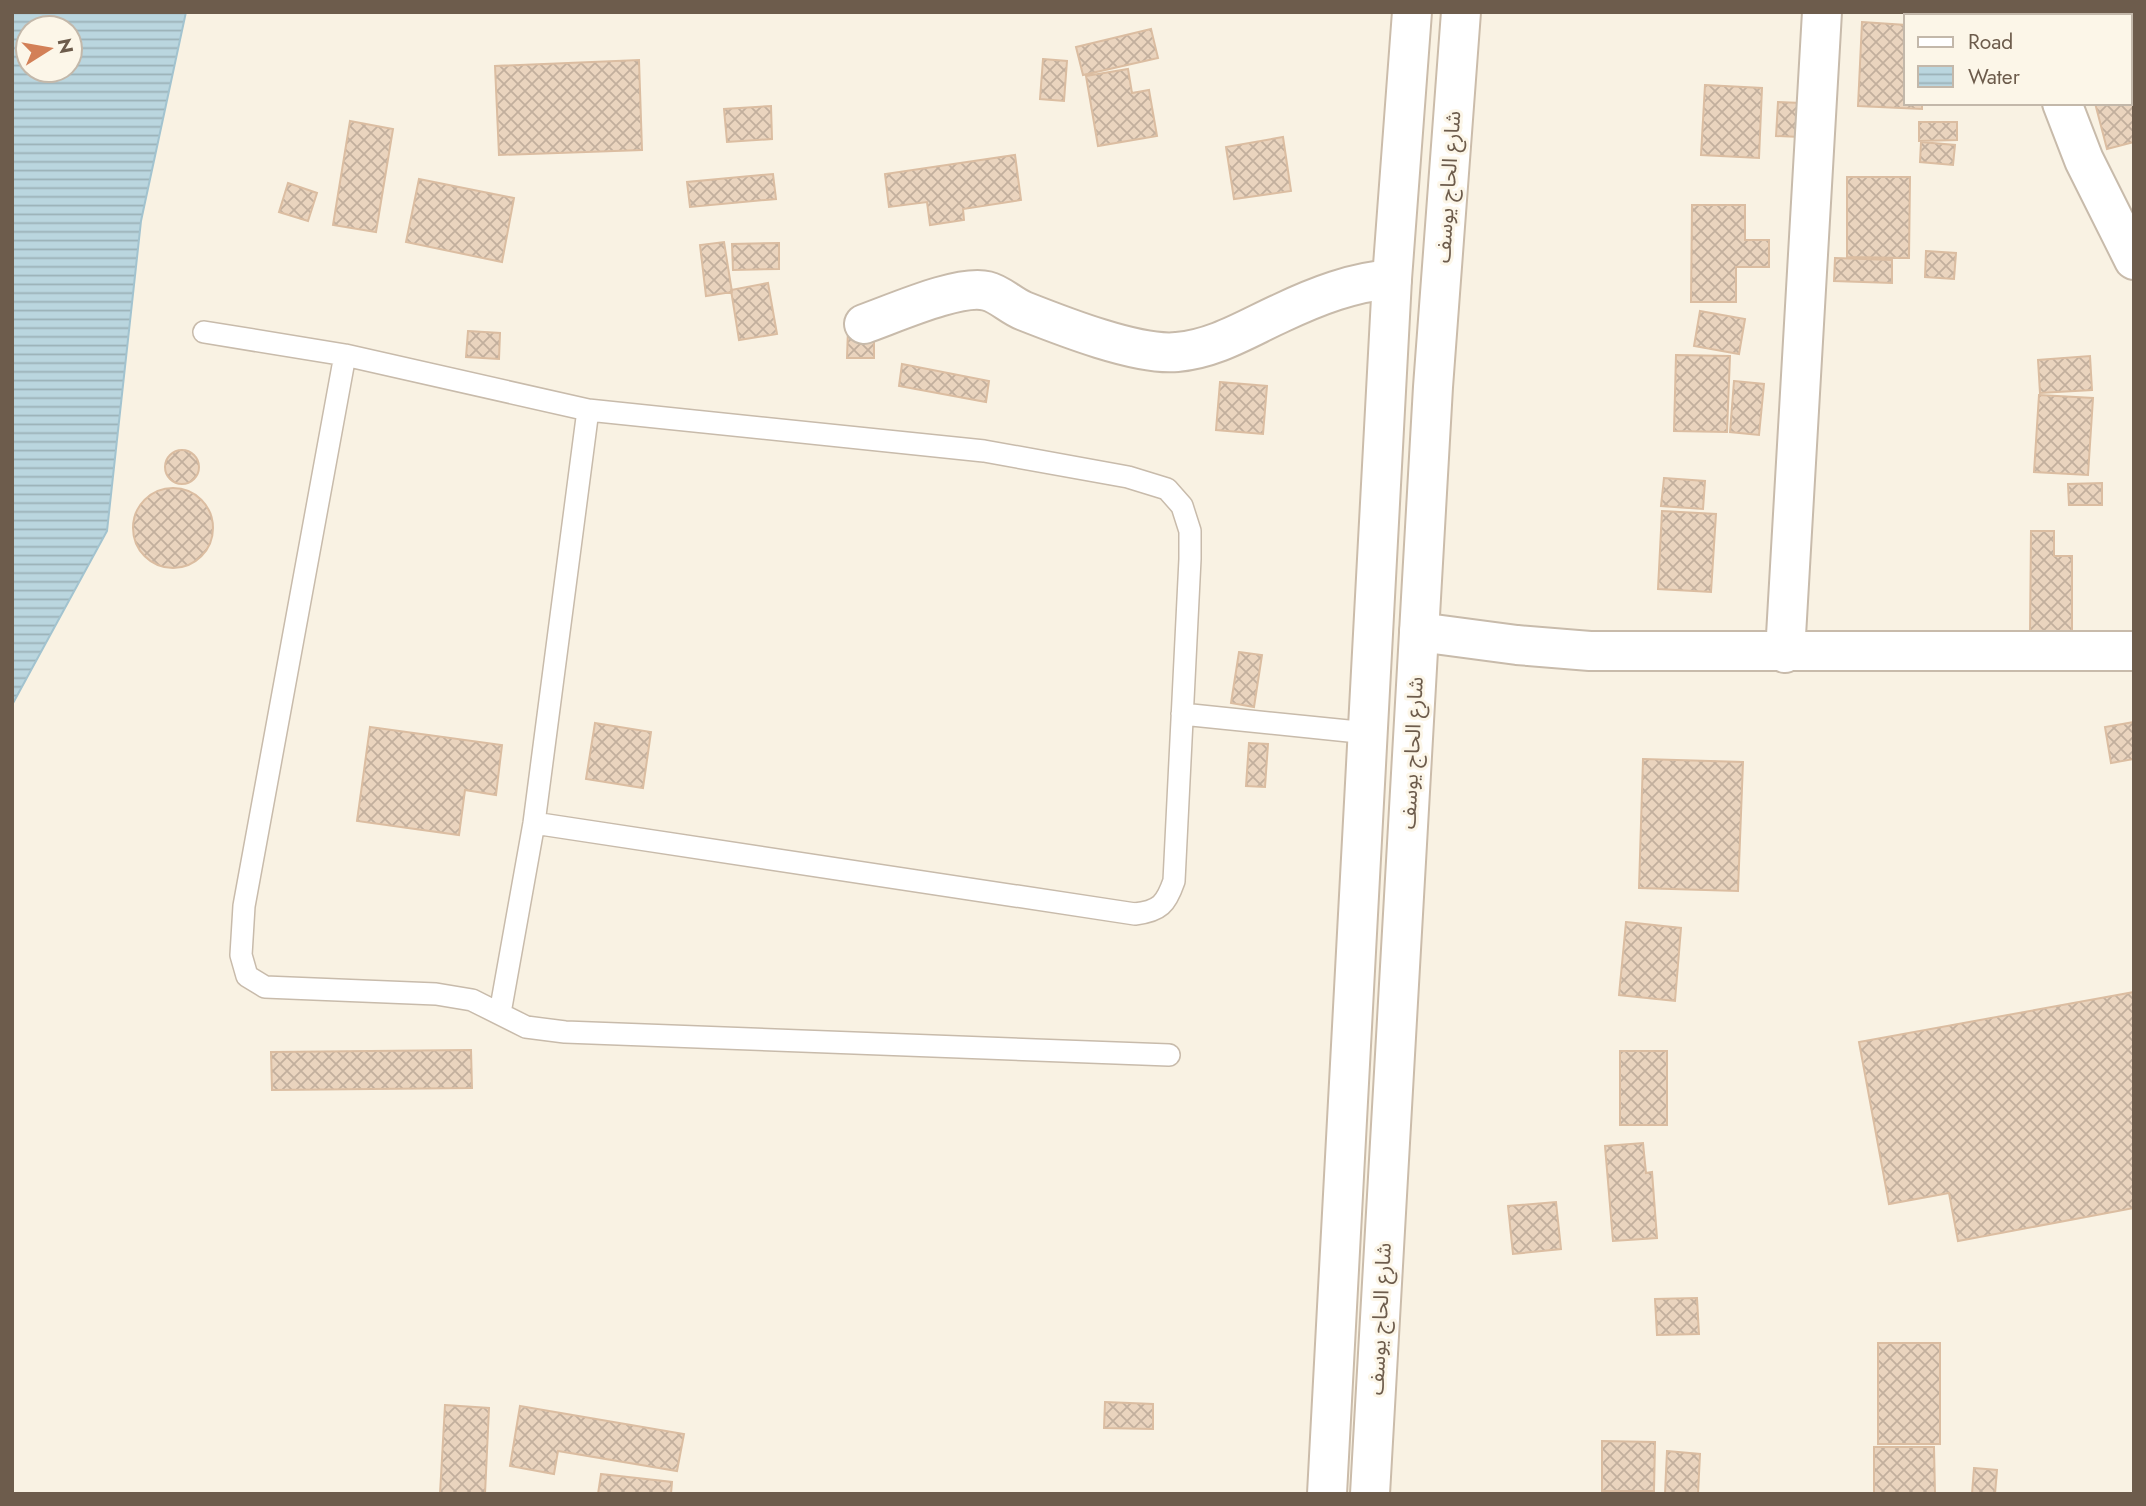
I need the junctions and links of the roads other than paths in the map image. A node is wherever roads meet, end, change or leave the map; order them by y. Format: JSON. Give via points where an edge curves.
{"nodes":[{"id":1,"x":1412,"y":12,"type":"edge"},
{"id":2,"x":1461,"y":12,"type":"edge"},
{"id":3,"x":1822,"y":12,"type":"edge"},
{"id":4,"x":2063,"y":105,"type":"edge"},
{"id":5,"x":2134,"y":260,"type":"edge"},
{"id":6,"x":1392,"y":279,"type":"junction"},
{"id":7,"x":864,"y":324,"type":"dead end"},
{"id":8,"x":204,"y":332,"type":"dead end"},
{"id":9,"x":345,"y":355,"type":"junction"},
{"id":10,"x":588,"y":410,"type":"junction"},
{"id":11,"x":1419,"y":632,"type":"junction"},
{"id":12,"x":2134,"y":651,"type":"edge"},
{"id":13,"x":1785,"y":653,"type":"junction"},
{"id":14,"x":1182,"y":715,"type":"junction"},
{"id":15,"x":1368,"y":733,"type":"junction"},
{"id":16,"x":534,"y":823,"type":"junction"},
{"id":17,"x":500,"y":1013,"type":"junction"},
{"id":18,"x":1169,"y":1055,"type":"dead end"},
{"id":19,"x":1327,"y":1494,"type":"edge"},
{"id":20,"x":1370,"y":1494,"type":"edge"}],
"edges":[{"from":1,"to":6,"type":"main road","name":"شارع الحاج يوسف"},
{"from":2,"to":11,"type":"main road","name":"شارع الحاج يوسف"},
{"from":3,"to":13,"type":"main road"},
{"from":4,"to":5,"type":"main road","via":[[2084,160]]},
{"from":6,"to":7,"type":"main road","via":[[1364,281],[1332,291],[1229,340],[1177,352],[1136,348],[1021,310],[987,291],[952,292]]},
{"from":6,"to":15,"type":"main road","name":"شارع الحاج يوسف"},
{"from":8,"to":9,"type":"lane"},
{"from":9,"to":10,"type":"lane"},
{"from":9,"to":17,"type":"lane","via":[[244,906],[241,955],[247,976],[265,987],[436,995],[472,1000]]},
{"from":10,"to":14,"type":"lane","via":[[984,451],[1128,477],[1167,489],[1182,506],[1191,531]]},
{"from":10,"to":16,"type":"lane"},
{"from":11,"to":13,"type":"main road","via":[[1590,651]]},
{"from":11,"to":20,"type":"main road","name":"شارع الحاج يوسف"},
{"from":12,"to":13,"type":"main road"},
{"from":14,"to":15,"type":"lane"},
{"from":14,"to":16,"type":"lane","via":[[1174,881],[1167,901],[1155,911],[1135,914]]},
{"from":15,"to":19,"type":"main road","name":"شارع الحاج يوسف"},
{"from":16,"to":17,"type":"lane"},
{"from":17,"to":18,"type":"lane","via":[[526,1027],[565,1032]]}]}
